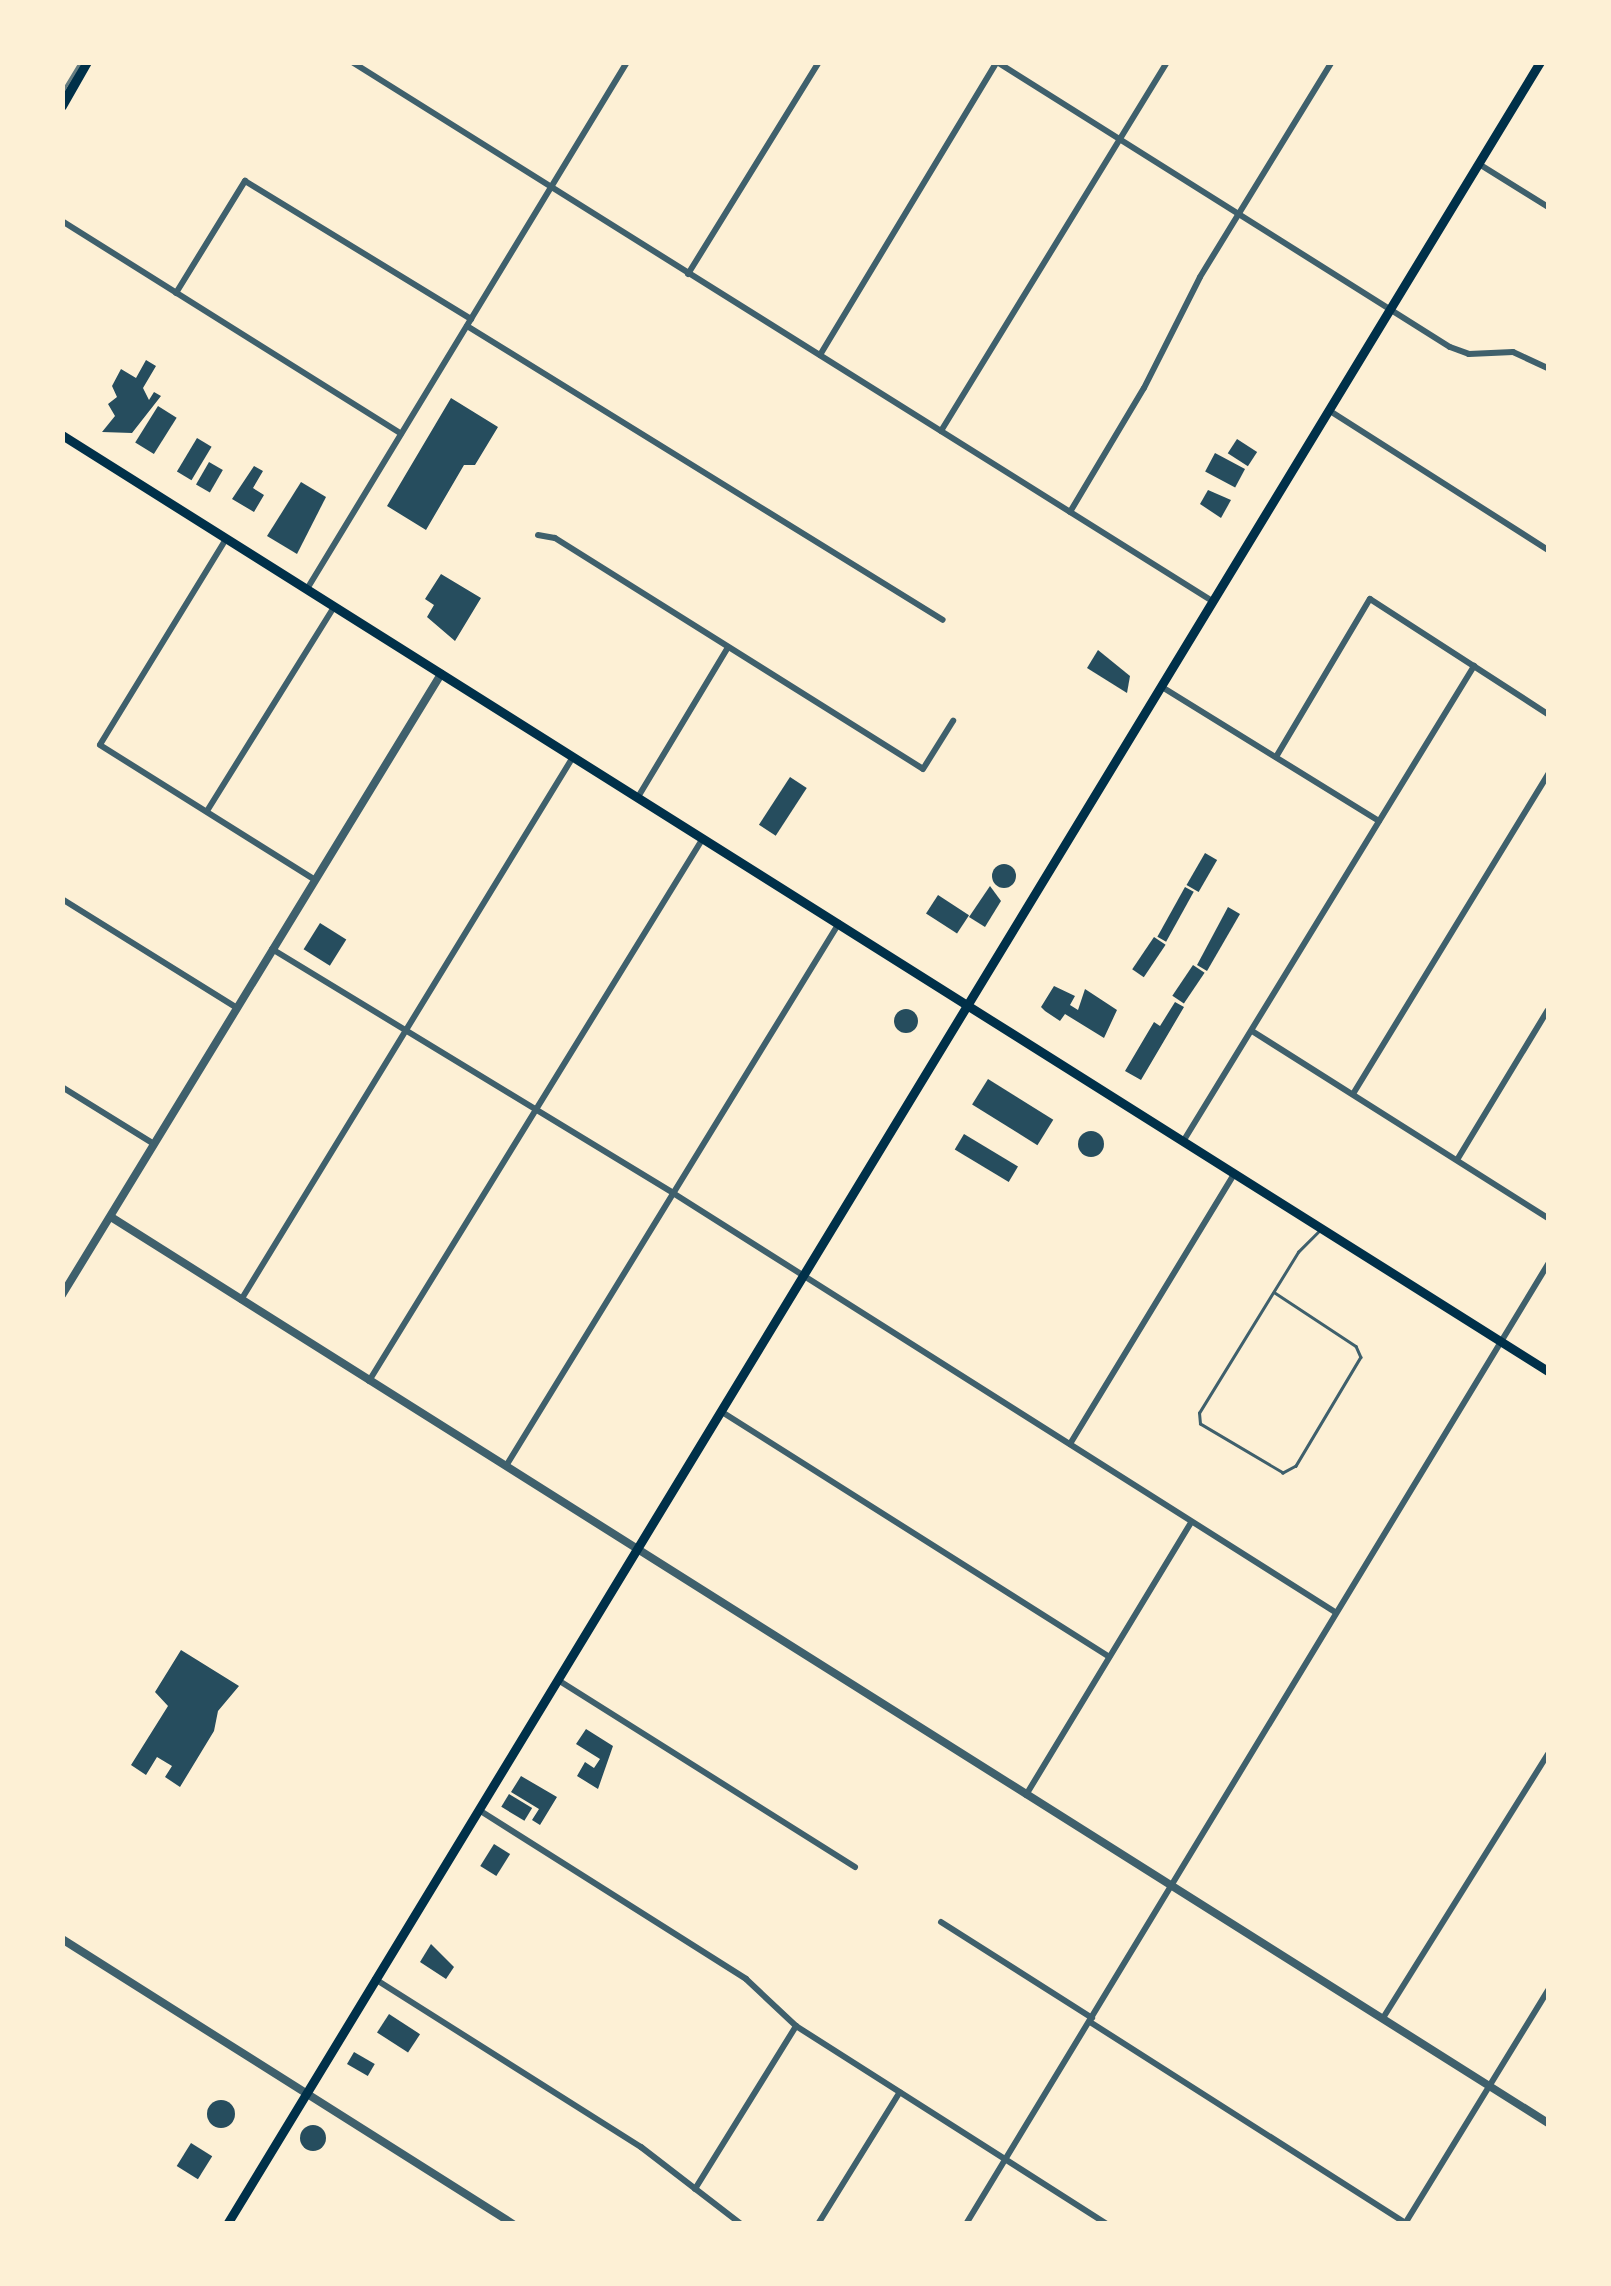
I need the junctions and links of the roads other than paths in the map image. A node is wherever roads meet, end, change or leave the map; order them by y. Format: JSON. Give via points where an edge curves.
{"nodes":[{"id":1,"x":87,"y":62,"type":"edge"},
{"id":2,"x":352,"y":62,"type":"edge"},
{"id":3,"x":627,"y":62,"type":"edge"},
{"id":4,"x":819,"y":62,"type":"edge"},
{"id":5,"x":997,"y":62,"type":"edge"},
{"id":6,"x":1167,"y":62,"type":"edge"},
{"id":7,"x":1332,"y":62,"type":"edge"},
{"id":8,"x":1540,"y":62,"type":"edge"},
{"id":9,"x":62,"y":106,"type":"edge"},
{"id":10,"x":1120,"y":140,"type":"junction"},
{"id":11,"x":1479,"y":164,"type":"junction"},
{"id":12,"x":551,"y":187,"type":"junction"},
{"id":13,"x":1548,"y":207,"type":"edge"},
{"id":14,"x":1238,"y":215,"type":"junction"},
{"id":15,"x":62,"y":221,"type":"edge"},
{"id":16,"x":688,"y":274,"type":"junction"},
{"id":17,"x":176,"y":293,"type":"junction"},
{"id":18,"x":1390,"y":310,"type":"junction"},
{"id":19,"x":469,"y":322,"type":"junction"},
{"id":20,"x":820,"y":356,"type":"junction"},
{"id":21,"x":1548,"y":368,"type":"edge"},
{"id":22,"x":1330,"y":411,"type":"junction"},
{"id":23,"x":942,"y":431,"type":"junction"},
{"id":24,"x":401,"y":434,"type":"junction"},
{"id":25,"x":62,"y":435,"type":"edge"},
{"id":26,"x":1070,"y":512,"type":"junction"},
{"id":27,"x":538,"y":535,"type":"dead end"},
{"id":28,"x":226,"y":539,"type":"junction"},
{"id":29,"x":1548,"y":550,"type":"edge"},
{"id":30,"x":306,"y":590,"type":"junction"},
{"id":31,"x":1214,"y":602,"type":"junction"},
{"id":32,"x":334,"y":607,"type":"junction"},
{"id":33,"x":943,"y":620,"type":"dead end"},
{"id":34,"x":728,"y":647,"type":"junction"},
{"id":35,"x":1474,"y":666,"type":"junction"},
{"id":36,"x":442,"y":674,"type":"junction"},
{"id":37,"x":1162,"y":687,"type":"junction"},
{"id":38,"x":1548,"y":714,"type":"edge"},
{"id":39,"x":953,"y":721,"type":"dead end"},
{"id":40,"x":574,"y":757,"type":"junction"},
{"id":41,"x":1276,"y":757,"type":"junction"},
{"id":42,"x":1548,"y":774,"type":"edge"},
{"id":43,"x":638,"y":797,"type":"junction"},
{"id":44,"x":207,"y":812,"type":"junction"},
{"id":45,"x":1379,"y":821,"type":"junction"},
{"id":46,"x":702,"y":838,"type":"junction"},
{"id":47,"x":314,"y":879,"type":"junction"},
{"id":48,"x":62,"y":899,"type":"edge"},
{"id":49,"x":839,"y":923,"type":"junction"},
{"id":50,"x":272,"y":949,"type":"junction"},
{"id":51,"x":971,"y":1005,"type":"junction"},
{"id":52,"x":237,"y":1008,"type":"junction"},
{"id":53,"x":1548,"y":1010,"type":"edge"},
{"id":54,"x":1252,"y":1031,"type":"junction"},
{"id":55,"x":404,"y":1032,"type":"junction"},
{"id":56,"x":62,"y":1087,"type":"edge"},
{"id":57,"x":1353,"y":1094,"type":"junction"},
{"id":58,"x":536,"y":1109,"type":"junction"},
{"id":59,"x":1184,"y":1140,"type":"junction"},
{"id":60,"x":154,"y":1144,"type":"junction"},
{"id":61,"x":1457,"y":1160,"type":"junction"},
{"id":62,"x":1236,"y":1172,"type":"junction"},
{"id":63,"x":673,"y":1193,"type":"junction"},
{"id":64,"x":111,"y":1217,"type":"junction"},
{"id":65,"x":1548,"y":1218,"type":"edge"},
{"id":66,"x":1321,"y":1227,"type":"junction"},
{"id":67,"x":1548,"y":1264,"type":"edge"},
{"id":68,"x":805,"y":1277,"type":"junction"},
{"id":69,"x":67,"y":1279,"type":"edge"},
{"id":70,"x":1274,"y":1292,"type":"junction"},
{"id":71,"x":62,"y":1295,"type":"edge"},
{"id":72,"x":241,"y":1300,"type":"junction"},
{"id":73,"x":1502,"y":1341,"type":"junction"},
{"id":74,"x":1548,"y":1371,"type":"edge"},
{"id":75,"x":369,"y":1381,"type":"junction"},
{"id":76,"x":722,"y":1412,"type":"junction"},
{"id":77,"x":1070,"y":1444,"type":"junction"},
{"id":78,"x":506,"y":1466,"type":"junction"},
{"id":79,"x":1191,"y":1523,"type":"junction"},
{"id":80,"x":638,"y":1549,"type":"junction"},
{"id":81,"x":1335,"y":1612,"type":"junction"},
{"id":82,"x":1109,"y":1657,"type":"junction"},
{"id":83,"x":558,"y":1680,"type":"junction"},
{"id":84,"x":1548,"y":1754,"type":"edge"},
{"id":85,"x":1026,"y":1795,"type":"junction"},
{"id":86,"x":479,"y":1810,"type":"junction"},
{"id":87,"x":854,"y":1867,"type":"dead end"},
{"id":88,"x":1171,"y":1885,"type":"junction"},
{"id":89,"x":941,"y":1922,"type":"dead end"},
{"id":90,"x":62,"y":1939,"type":"edge"},
{"id":91,"x":375,"y":1980,"type":"junction"},
{"id":92,"x":1548,"y":1990,"type":"edge"},
{"id":93,"x":1383,"y":2018,"type":"junction"},
{"id":94,"x":1091,"y":2020,"type":"junction"},
{"id":95,"x":796,"y":2026,"type":"junction"},
{"id":96,"x":1489,"y":2086,"type":"junction"},
{"id":97,"x":900,"y":2092,"type":"junction"},
{"id":98,"x":306,"y":2093,"type":"junction"},
{"id":99,"x":1548,"y":2123,"type":"edge"},
{"id":100,"x":1006,"y":2158,"type":"junction"},
{"id":101,"x":695,"y":2190,"type":"junction"},
{"id":102,"x":1406,"y":2223,"type":"edge"},
{"id":103,"x":227,"y":2224,"type":"edge"},
{"id":104,"x":513,"y":2224,"type":"edge"},
{"id":105,"x":741,"y":2224,"type":"edge"},
{"id":106,"x":818,"y":2224,"type":"edge"},
{"id":107,"x":966,"y":2224,"type":"edge"},
{"id":108,"x":1107,"y":2224,"type":"edge"}],
"edges":[{"from":1,"to":9,"type":"main road"},
{"from":2,"to":12,"type":"street"},
{"from":3,"to":12,"type":"street"},
{"from":4,"to":16,"type":"street"},
{"from":5,"to":10,"type":"street"},
{"from":5,"to":20,"type":"street"},
{"from":6,"to":10,"type":"street"},
{"from":7,"to":14,"type":"street"},
{"from":8,"to":11,"type":"main road"},
{"from":10,"to":14,"type":"street"},
{"from":10,"to":23,"type":"street"},
{"from":11,"to":13,"type":"street"},
{"from":11,"to":18,"type":"main road"},
{"from":12,"to":16,"type":"street"},
{"from":12,"to":19,"type":"street"},
{"from":14,"to":18,"type":"street"},
{"from":14,"to":26,"type":"street"},
{"from":15,"to":17,"type":"street"},
{"from":16,"to":20,"type":"street"},
{"from":17,"to":19,"type":"street","via":[[245,181]]},
{"from":17,"to":24,"type":"street"},
{"from":18,"to":21,"type":"street","via":[[1469,354],[1513,352]]},
{"from":18,"to":22,"type":"main road"},
{"from":19,"to":24,"type":"street"},
{"from":19,"to":33,"type":"street"},
{"from":20,"to":23,"type":"street"},
{"from":22,"to":29,"type":"street"},
{"from":22,"to":31,"type":"main road"},
{"from":23,"to":26,"type":"street"},
{"from":24,"to":30,"type":"street"},
{"from":25,"to":28,"type":"main road"},
{"from":26,"to":31,"type":"street"},
{"from":27,"to":34,"type":"street","via":[[555,538]]},
{"from":28,"to":30,"type":"main road"},
{"from":28,"to":44,"type":"street","via":[[100,745]]},
{"from":30,"to":32,"type":"main road"},
{"from":31,"to":37,"type":"main road"},
{"from":32,"to":36,"type":"main road"},
{"from":32,"to":44,"type":"street"},
{"from":34,"to":39,"type":"street","via":[[923,769]]},
{"from":34,"to":43,"type":"street"},
{"from":35,"to":38,"type":"street"},
{"from":35,"to":41,"type":"street","via":[[1370,599]]},
{"from":35,"to":45,"type":"street"},
{"from":36,"to":40,"type":"main road"},
{"from":36,"to":47,"type":"street"},
{"from":37,"to":41,"type":"street"},
{"from":37,"to":51,"type":"main road"},
{"from":40,"to":43,"type":"main road"},
{"from":40,"to":55,"type":"street"},
{"from":41,"to":45,"type":"street"},
{"from":42,"to":57,"type":"street"},
{"from":43,"to":46,"type":"main road"},
{"from":44,"to":47,"type":"street"},
{"from":45,"to":54,"type":"street"},
{"from":46,"to":49,"type":"main road"},
{"from":46,"to":58,"type":"street"},
{"from":47,"to":50,"type":"street"},
{"from":48,"to":52,"type":"street"},
{"from":49,"to":51,"type":"main road"},
{"from":49,"to":63,"type":"street"},
{"from":50,"to":52,"type":"street"},
{"from":50,"to":55,"type":"street"},
{"from":51,"to":59,"type":"main road"},
{"from":51,"to":68,"type":"main road"},
{"from":52,"to":60,"type":"street"},
{"from":53,"to":61,"type":"street"},
{"from":54,"to":57,"type":"street"},
{"from":54,"to":59,"type":"street"},
{"from":55,"to":58,"type":"street"},
{"from":55,"to":72,"type":"street"},
{"from":56,"to":60,"type":"street"},
{"from":57,"to":61,"type":"street"},
{"from":58,"to":63,"type":"street"},
{"from":58,"to":75,"type":"street"},
{"from":59,"to":62,"type":"main road"},
{"from":60,"to":64,"type":"street"},
{"from":61,"to":65,"type":"street"},
{"from":62,"to":66,"type":"main road"},
{"from":62,"to":77,"type":"street"},
{"from":63,"to":68,"type":"street"},
{"from":63,"to":78,"type":"street"},
{"from":64,"to":69,"type":"street"},
{"from":64,"to":72,"type":"street"},
{"from":66,"to":70,"type":"lane"},
{"from":66,"to":73,"type":"main road"},
{"from":67,"to":73,"type":"street"},
{"from":68,"to":76,"type":"main road"},
{"from":68,"to":77,"type":"street"},
{"from":69,"to":71,"type":"street"},
{"from":70,"to":70,"type":"lane","via":[[1356,1346],[1360,1360],[1288,1472],[1276,1472],[1198,1420]]},
{"from":72,"to":75,"type":"street"},
{"from":73,"to":74,"type":"main road"},
{"from":73,"to":81,"type":"street"},
{"from":75,"to":78,"type":"street"},
{"from":76,"to":80,"type":"main road"},
{"from":76,"to":82,"type":"street"},
{"from":77,"to":79,"type":"street"},
{"from":78,"to":80,"type":"street"},
{"from":79,"to":81,"type":"street"},
{"from":79,"to":82,"type":"street"},
{"from":80,"to":83,"type":"main road"},
{"from":80,"to":85,"type":"street"},
{"from":81,"to":88,"type":"street"},
{"from":82,"to":85,"type":"street"},
{"from":83,"to":86,"type":"main road"},
{"from":83,"to":87,"type":"street"},
{"from":84,"to":93,"type":"street"},
{"from":85,"to":88,"type":"street"},
{"from":86,"to":91,"type":"main road"},
{"from":86,"to":95,"type":"street","via":[[746,1979]]},
{"from":88,"to":93,"type":"street"},
{"from":88,"to":94,"type":"street"},
{"from":89,"to":94,"type":"street"},
{"from":90,"to":98,"type":"street"},
{"from":91,"to":98,"type":"main road"},
{"from":91,"to":101,"type":"street","via":[[641,2147]]},
{"from":92,"to":96,"type":"street"},
{"from":93,"to":96,"type":"street"},
{"from":94,"to":100,"type":"street"},
{"from":94,"to":102,"type":"street"},
{"from":95,"to":97,"type":"street"},
{"from":95,"to":101,"type":"street"},
{"from":96,"to":99,"type":"street"},
{"from":96,"to":102,"type":"street"},
{"from":97,"to":100,"type":"street"},
{"from":97,"to":106,"type":"street"},
{"from":98,"to":103,"type":"main road"},
{"from":98,"to":104,"type":"street"},
{"from":100,"to":107,"type":"street"},
{"from":100,"to":108,"type":"street"},
{"from":101,"to":105,"type":"street"}]}
